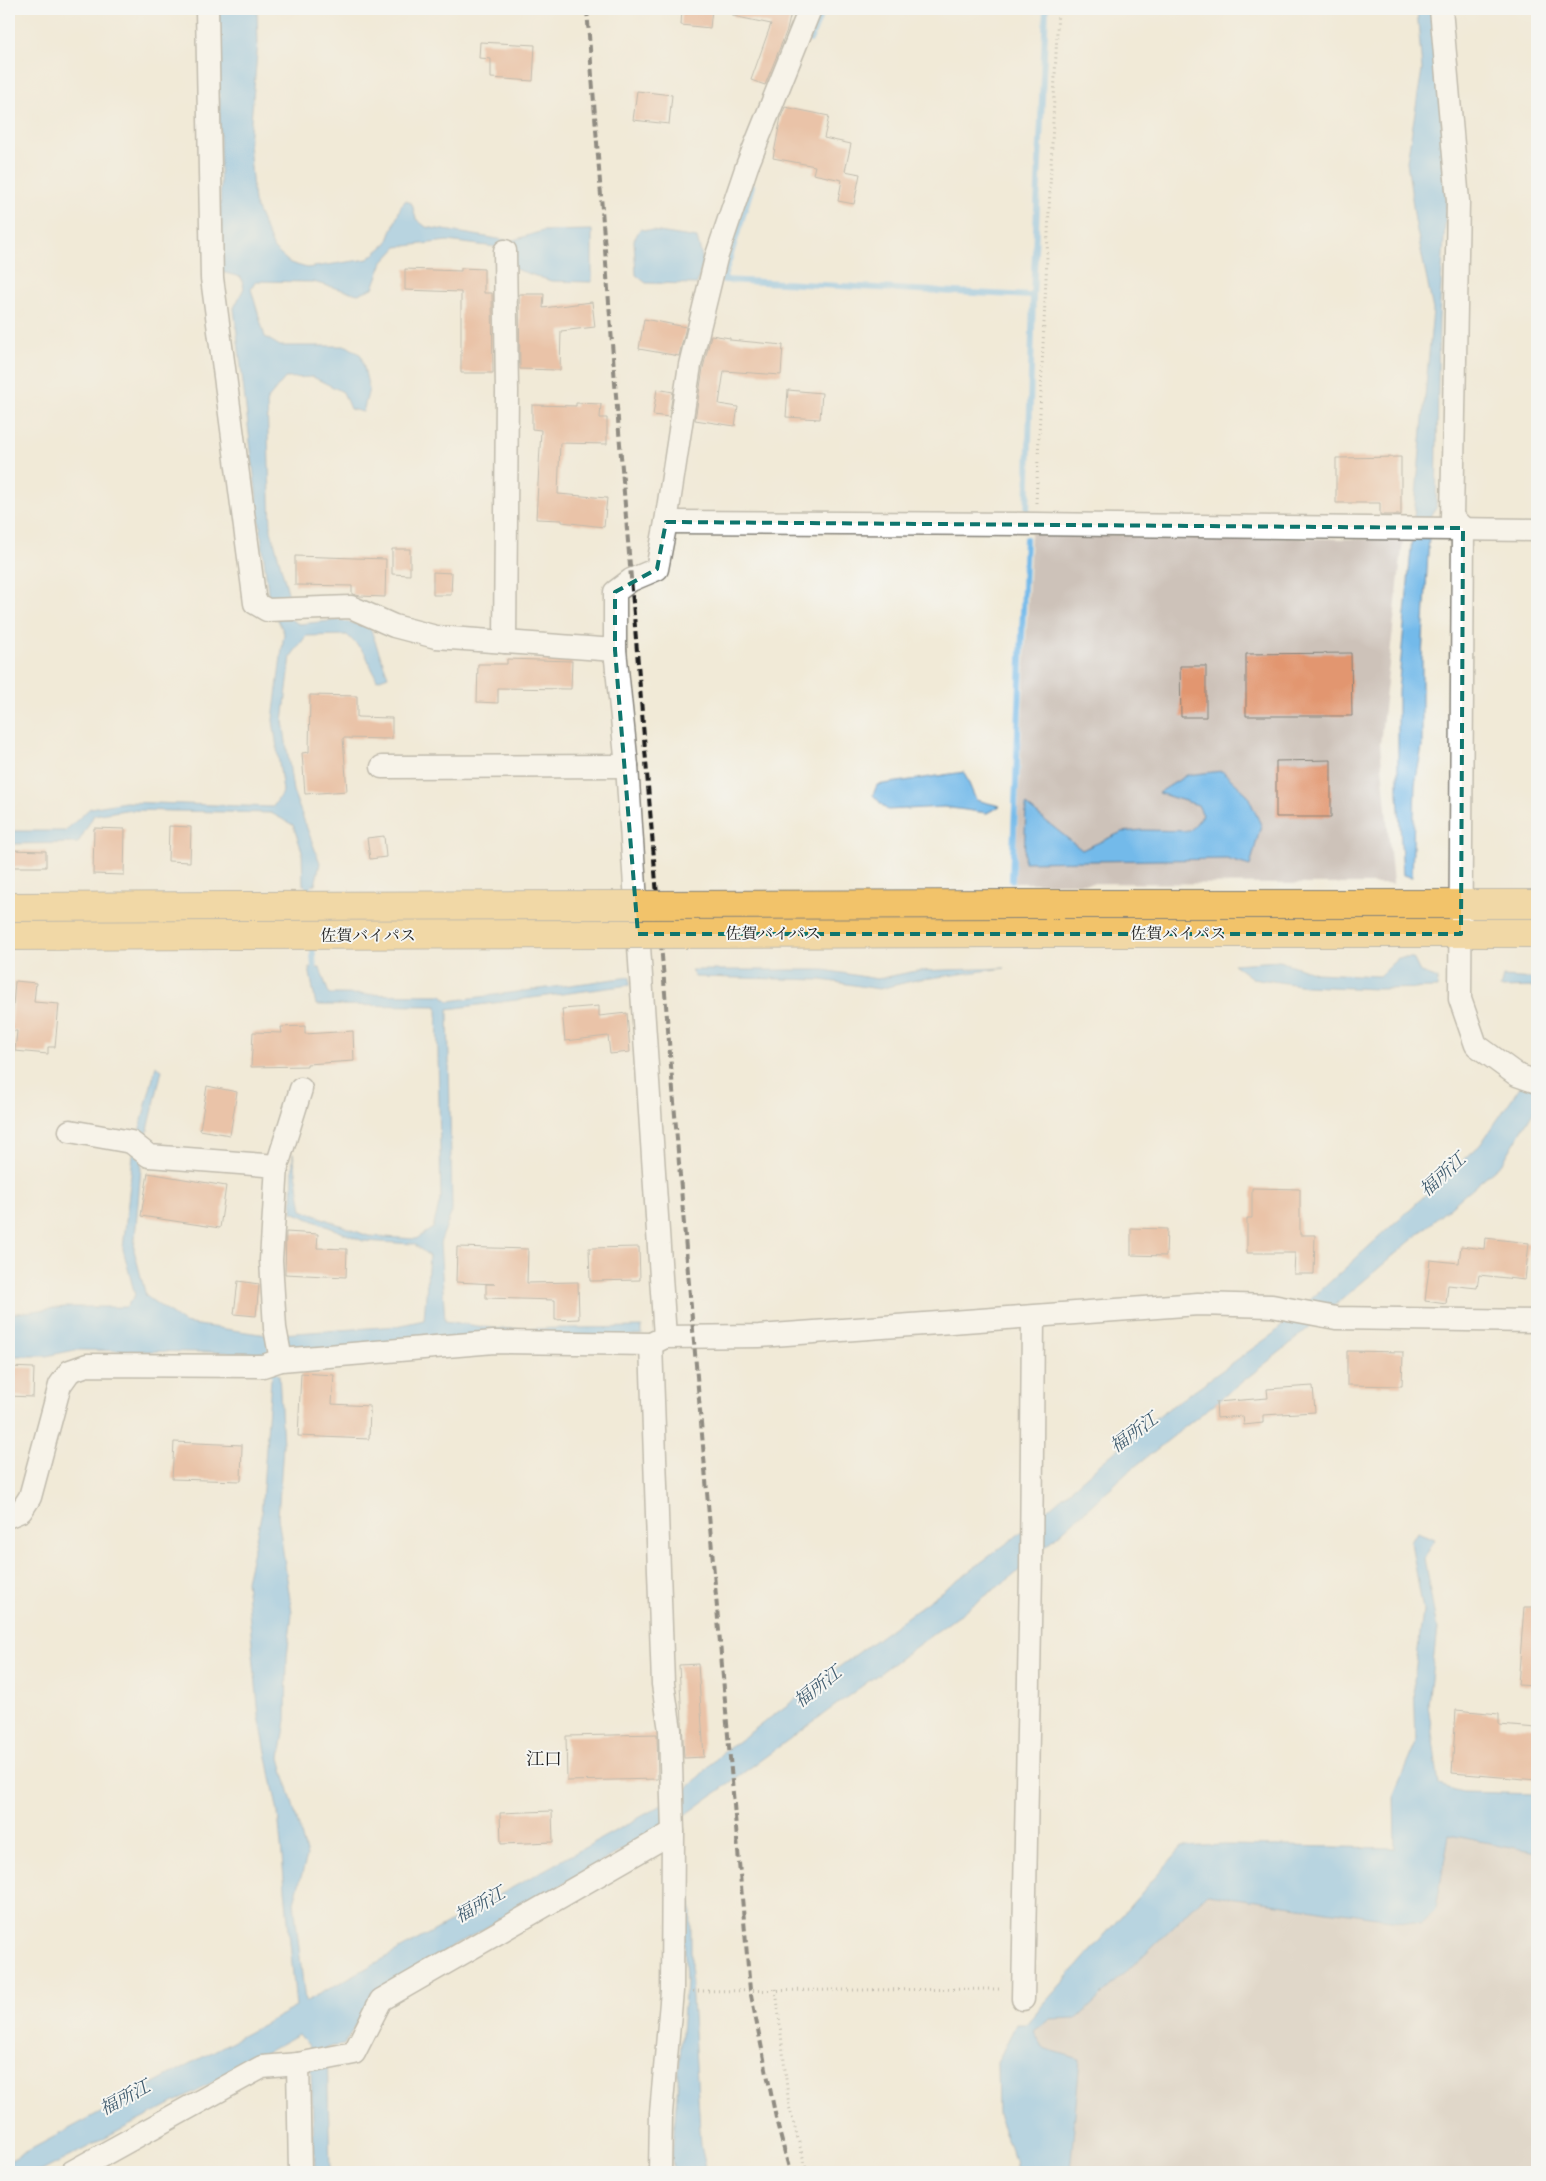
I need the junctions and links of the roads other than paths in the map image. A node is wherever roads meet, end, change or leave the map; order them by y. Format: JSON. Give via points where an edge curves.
{"nodes":[{"id":1,"x":207,"y":9,"type":"edge"},
{"id":2,"x":810,"y":9,"type":"edge"},
{"id":3,"x":1441,"y":9,"type":"edge"},
{"id":4,"x":505,"y":250,"type":"dead end"},
{"id":5,"x":666,"y":522,"type":"junction"},
{"id":6,"x":1463,"y":528,"type":"junction"},
{"id":7,"x":1537,"y":530,"type":"edge"},
{"id":8,"x":505,"y":642,"type":"junction"},
{"id":9,"x":615,"y":650,"type":"junction"},
{"id":10,"x":626,"y":766,"type":"junction"},
{"id":11,"x":382,"y":767,"type":"dead end"},
{"id":12,"x":1537,"y":904,"type":"edge"},
{"id":13,"x":1461,"y":905,"type":"junction"},
{"id":14,"x":9,"y":907,"type":"edge"},
{"id":15,"x":1537,"y":933,"type":"edge"},
{"id":16,"x":1461,"y":934,"type":"junction"},
{"id":17,"x":9,"y":936,"type":"edge"},
{"id":18,"x":1527,"y":1079,"type":"edge"},
{"id":19,"x":301,"y":1089,"type":"dead end"},
{"id":20,"x":70,"y":1132,"type":"dead end"},
{"id":21,"x":278,"y":1166,"type":"junction"},
{"id":22,"x":1033,"y":1317,"type":"junction"},
{"id":23,"x":1537,"y":1321,"type":"edge"},
{"id":24,"x":658,"y":1341,"type":"junction"},
{"id":25,"x":274,"y":1360,"type":"junction"},
{"id":26,"x":9,"y":1516,"type":"edge"},
{"id":27,"x":673,"y":1832,"type":"junction"},
{"id":28,"x":1023,"y":1999,"type":"road end"},
{"id":29,"x":298,"y":2064,"type":"junction"},
{"id":30,"x":72,"y":2172,"type":"edge"},
{"id":31,"x":300,"y":2172,"type":"edge"},
{"id":32,"x":660,"y":2172,"type":"edge"}],
"edges":[{"from":1,"to":8,"type":"street","via":[[212,278],[256,603],[267,610],[351,607],[394,626],[436,637]]},
{"from":2,"to":5,"type":"street","via":[[747,166],[716,258],[690,365]]},
{"from":3,"to":6,"type":"street","via":[[1458,201],[1452,517]]},
{"from":4,"to":8,"type":"street"},
{"from":5,"to":6,"type":"street"},
{"from":5,"to":9,"type":"street","via":[[657,569],[631,580],[615,592]]},
{"from":6,"to":7,"type":"street"},
{"from":6,"to":13,"type":"street"},
{"from":8,"to":9,"type":"street"},
{"from":9,"to":10,"type":"street"},
{"from":10,"to":11,"type":"street"},
{"from":10,"to":24,"type":"street"},
{"from":12,"to":13,"type":"highway","name":"佐賀バイパス"},
{"from":13,"to":14,"type":"highway","name":"佐賀バイパス","bridge":true},
{"from":13,"to":16,"type":"street"},
{"from":15,"to":16,"type":"highway","name":"佐賀バイパス"},
{"from":16,"to":17,"type":"highway","name":"佐賀バイパス","bridge":true},
{"from":16,"to":18,"type":"street","via":[[1460,999],[1476,1045]]},
{"from":19,"to":21,"type":"street"},
{"from":20,"to":21,"type":"street","via":[[131,1142],[149,1156]]},
{"from":21,"to":25,"type":"street","via":[[271,1260]]},
{"from":22,"to":23,"type":"street","via":[[1198,1304],[1272,1306],[1336,1318]]},
{"from":22,"to":24,"type":"street"},
{"from":22,"to":28,"type":"street"},
{"from":24,"to":25,"type":"street","via":[[494,1342]]},
{"from":24,"to":27,"type":"street","via":[[663,1684],[670,1730]]},
{"from":25,"to":26,"type":"street","via":[[87,1365],[70,1371],[60,1385],[30,1497],[21,1511]]},
{"from":27,"to":29,"type":"street","via":[[381,2000],[354,2053]]},
{"from":27,"to":32,"type":"street","via":[[672,1991],[661,2114]]},
{"from":29,"to":30,"type":"street","via":[[262,2066]]},
{"from":29,"to":31,"type":"street"}]}
